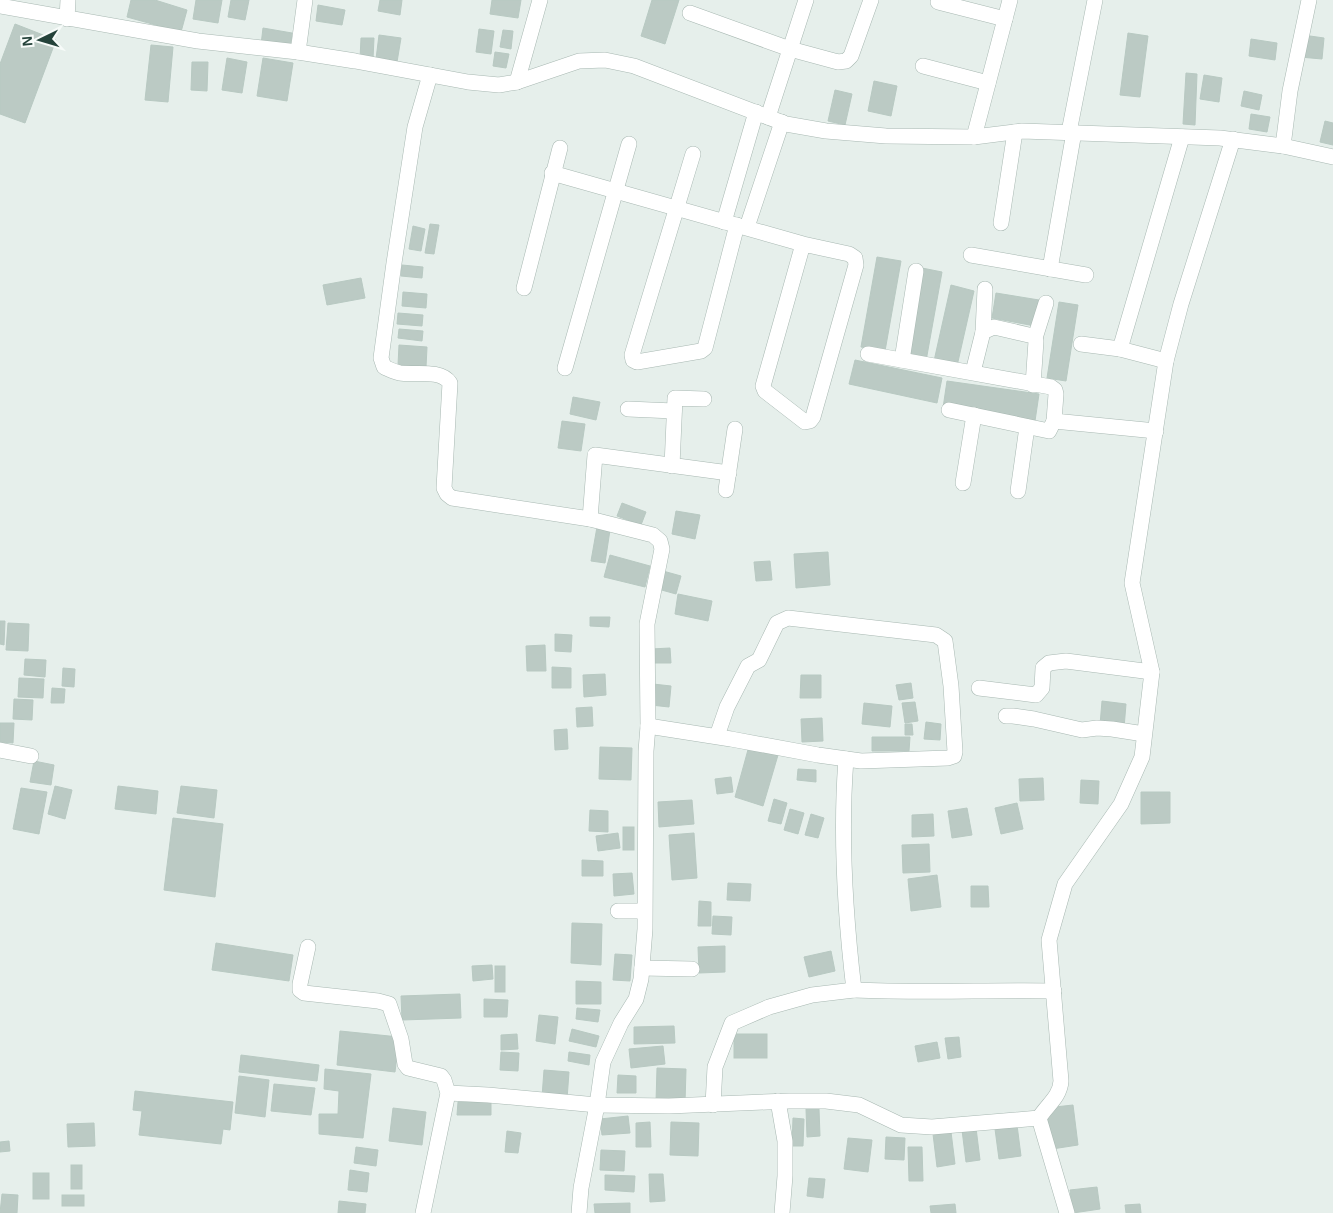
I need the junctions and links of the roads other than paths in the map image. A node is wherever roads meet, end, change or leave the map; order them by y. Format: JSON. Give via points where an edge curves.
{"nodes":[{"id":1,"x":68,"y":0,"type":"edge"},
{"id":2,"x":305,"y":0,"type":"edge"},
{"id":3,"x":540,"y":0,"type":"edge"},
{"id":4,"x":806,"y":0,"type":"edge"},
{"id":5,"x":871,"y":0,"type":"edge"},
{"id":6,"x":1010,"y":0,"type":"edge"},
{"id":7,"x":1095,"y":0,"type":"edge"},
{"id":8,"x":1308,"y":0,"type":"edge"},
{"id":9,"x":938,"y":2,"type":"dead end"},
{"id":10,"x":0,"y":6,"type":"edge"},
{"id":11,"x":690,"y":12,"type":"dead end"},
{"id":12,"x":67,"y":19,"type":"junction"},
{"id":13,"x":1005,"y":20,"type":"junction"},
{"id":14,"x":790,"y":49,"type":"junction"},
{"id":15,"x":298,"y":52,"type":"junction"},
{"id":16,"x":923,"y":66,"type":"dead end"},
{"id":17,"x":430,"y":75,"type":"junction"},
{"id":18,"x":517,"y":82,"type":"junction"},
{"id":19,"x":988,"y":84,"type":"junction"},
{"id":20,"x":769,"y":117,"type":"junction"},
{"id":21,"x":1015,"y":132,"type":"junction"},
{"id":22,"x":1071,"y":132,"type":"junction"},
{"id":23,"x":974,"y":137,"type":"junction"},
{"id":24,"x":1182,"y":137,"type":"junction"},
{"id":25,"x":1233,"y":139,"type":"junction"},
{"id":26,"x":629,"y":144,"type":"dead end"},
{"id":27,"x":1283,"y":146,"type":"junction"},
{"id":28,"x":560,"y":148,"type":"dead end"},
{"id":29,"x":693,"y":154,"type":"dead end"},
{"id":30,"x":1333,"y":157,"type":"edge"},
{"id":31,"x":552,"y":174,"type":"junction"},
{"id":32,"x":615,"y":191,"type":"junction"},
{"id":33,"x":677,"y":209,"type":"junction"},
{"id":34,"x":1001,"y":223,"type":"dead end"},
{"id":35,"x":736,"y":225,"type":"junction"},
{"id":36,"x":803,"y":244,"type":"junction"},
{"id":37,"x":971,"y":255,"type":"dead end"},
{"id":38,"x":1050,"y":268,"type":"junction"},
{"id":39,"x":916,"y":271,"type":"dead end"},
{"id":40,"x":1086,"y":275,"type":"dead end"},
{"id":41,"x":524,"y":288,"type":"dead end"},
{"id":42,"x":985,"y":290,"type":"dead end"},
{"id":43,"x":1046,"y":303,"type":"dead end"},
{"id":44,"x":983,"y":332,"type":"junction"},
{"id":45,"x":1035,"y":338,"type":"junction"},
{"id":46,"x":1081,"y":344,"type":"dead end"},
{"id":47,"x":1120,"y":349,"type":"junction"},
{"id":48,"x":868,"y":354,"type":"dead end"},
{"id":49,"x":902,"y":360,"type":"junction"},
{"id":50,"x":1166,"y":361,"type":"junction"},
{"id":51,"x":565,"y":368,"type":"dead end"},
{"id":52,"x":973,"y":372,"type":"junction"},
{"id":53,"x":1033,"y":385,"type":"junction"},
{"id":54,"x":704,"y":399,"type":"dead end"},
{"id":55,"x":628,"y":409,"type":"dead end"},
{"id":56,"x":949,"y":410,"type":"dead end"},
{"id":57,"x":674,"y":411,"type":"junction"},
{"id":58,"x":974,"y":416,"type":"junction"},
{"id":59,"x":1054,"y":421,"type":"junction"},
{"id":60,"x":1027,"y":427,"type":"junction"},
{"id":61,"x":735,"y":429,"type":"dead end"},
{"id":62,"x":1156,"y":431,"type":"junction"},
{"id":63,"x":672,"y":466,"type":"junction"},
{"id":64,"x":729,"y":473,"type":"junction"},
{"id":65,"x":963,"y":483,"type":"dead end"},
{"id":66,"x":726,"y":490,"type":"dead end"},
{"id":67,"x":1018,"y":491,"type":"dead end"},
{"id":68,"x":590,"y":519,"type":"junction"},
{"id":69,"x":1152,"y":672,"type":"junction"},
{"id":70,"x":979,"y":688,"type":"dead end"},
{"id":71,"x":1006,"y":716,"type":"dead end"},
{"id":72,"x":648,"y":726,"type":"junction"},
{"id":73,"x":1144,"y":734,"type":"junction"},
{"id":74,"x":717,"y":736,"type":"junction"},
{"id":75,"x":0,"y":750,"type":"edge"},
{"id":76,"x":31,"y":756,"type":"dead end"},
{"id":77,"x":846,"y":759,"type":"junction"},
{"id":78,"x":618,"y":911,"type":"dead end"},
{"id":79,"x":644,"y":911,"type":"junction"},
{"id":80,"x":308,"y":947,"type":"dead end"},
{"id":81,"x":642,"y":968,"type":"junction"},
{"id":82,"x":692,"y":969,"type":"dead end"},
{"id":83,"x":854,"y":990,"type":"junction"},
{"id":84,"x":1054,"y":991,"type":"junction"},
{"id":85,"x":448,"y":1094,"type":"junction"},
{"id":86,"x":778,"y":1101,"type":"junction"},
{"id":87,"x":597,"y":1105,"type":"junction"},
{"id":88,"x":713,"y":1105,"type":"junction"},
{"id":89,"x":1039,"y":1118,"type":"junction"},
{"id":90,"x":423,"y":1213,"type":"edge"},
{"id":91,"x":579,"y":1213,"type":"edge"},
{"id":92,"x":782,"y":1213,"type":"edge"},
{"id":93,"x":1067,"y":1213,"type":"edge"}],
"edges":[{"from":1,"to":12,"type":"street"},
{"from":2,"to":15,"type":"street"},
{"from":3,"to":18,"type":"street"},
{"from":4,"to":14,"type":"street"},
{"from":5,"to":14,"type":"street","via":[[851,56],[846,61],[838,62]]},
{"from":6,"to":13,"type":"street"},
{"from":7,"to":22,"type":"street"},
{"from":8,"to":27,"type":"street"},
{"from":9,"to":13,"type":"street"},
{"from":10,"to":12,"type":"street"},
{"from":11,"to":14,"type":"street"},
{"from":12,"to":15,"type":"street","via":[[198,41]]},
{"from":13,"to":19,"type":"street"},
{"from":14,"to":20,"type":"street"},
{"from":15,"to":17,"type":"street"},
{"from":16,"to":19,"type":"street"},
{"from":17,"to":18,"type":"street","via":[[499,85]]},
{"from":17,"to":68,"type":"street","via":[[415,127],[381,358],[384,367],[397,373],[447,377],[450,383],[444,488],[452,498]]},
{"from":18,"to":20,"type":"street","via":[[578,61],[606,60],[634,66]]},
{"from":19,"to":23,"type":"street"},
{"from":20,"to":23,"type":"street","via":[[826,131],[886,136]]},
{"from":20,"to":35,"type":"street"},
{"from":20,"to":35,"type":"street"},
{"from":21,"to":22,"type":"street"},
{"from":21,"to":23,"type":"street"},
{"from":21,"to":34,"type":"street"},
{"from":22,"to":24,"type":"street"},
{"from":22,"to":38,"type":"street"},
{"from":24,"to":25,"type":"street"},
{"from":24,"to":47,"type":"street"},
{"from":25,"to":27,"type":"street"},
{"from":25,"to":50,"type":"street"},
{"from":26,"to":32,"type":"street"},
{"from":27,"to":30,"type":"street"},
{"from":28,"to":31,"type":"street"},
{"from":29,"to":33,"type":"street"},
{"from":31,"to":32,"type":"street"},
{"from":31,"to":41,"type":"street"},
{"from":32,"to":33,"type":"street"},
{"from":32,"to":51,"type":"street"},
{"from":33,"to":35,"type":"street"},
{"from":33,"to":35,"type":"street","via":[[632,355],[637,362],[701,352],[705,348]]},
{"from":35,"to":36,"type":"street"},
{"from":36,"to":36,"type":"street","via":[[849,254],[856,265],[813,417],[805,422],[763,386]]},
{"from":37,"to":38,"type":"street"},
{"from":38,"to":40,"type":"street"},
{"from":39,"to":49,"type":"street"},
{"from":42,"to":44,"type":"street"},
{"from":43,"to":45,"type":"street"},
{"from":44,"to":45,"type":"street","via":[[994,328]]},
{"from":44,"to":52,"type":"street"},
{"from":45,"to":53,"type":"street"},
{"from":46,"to":47,"type":"street"},
{"from":47,"to":50,"type":"street"},
{"from":48,"to":49,"type":"street"},
{"from":49,"to":52,"type":"street"},
{"from":50,"to":62,"type":"street"},
{"from":52,"to":53,"type":"street"},
{"from":53,"to":59,"type":"street","via":[[1055,390]]},
{"from":54,"to":57,"type":"street","via":[[675,398]]},
{"from":55,"to":57,"type":"street"},
{"from":56,"to":58,"type":"street"},
{"from":57,"to":63,"type":"street"},
{"from":58,"to":60,"type":"street"},
{"from":58,"to":65,"type":"street"},
{"from":59,"to":60,"type":"street","via":[[1049,432]]},
{"from":59,"to":62,"type":"street"},
{"from":60,"to":67,"type":"street"},
{"from":61,"to":64,"type":"street"},
{"from":62,"to":69,"type":"street","via":[[1132,583]]},
{"from":63,"to":64,"type":"street"},
{"from":63,"to":68,"type":"street","via":[[595,455]]},
{"from":64,"to":66,"type":"street"},
{"from":68,"to":72,"type":"street","via":[[653,535],[660,541],[662,550],[647,624]]},
{"from":69,"to":70,"type":"street","via":[[1066,661],[1049,663],[1044,668],[1042,688],[1036,695]]},
{"from":69,"to":73,"type":"street"},
{"from":71,"to":73,"type":"street","via":[[1082,730],[1097,728]]},
{"from":72,"to":74,"type":"street"},
{"from":72,"to":79,"type":"street"},
{"from":73,"to":84,"type":"street","via":[[1142,756],[1121,804],[1065,884],[1049,940]]},
{"from":74,"to":77,"type":"street"},
{"from":74,"to":77,"type":"street","via":[[727,707],[748,666],[759,660],[777,623],[788,618],[936,634],[945,641],[953,706],[954,756]]},
{"from":75,"to":76,"type":"street"},
{"from":77,"to":83,"type":"street","via":[[842,806]]},
{"from":78,"to":79,"type":"street"},
{"from":79,"to":81,"type":"street"},
{"from":80,"to":85,"type":"street","via":[[300,990],[389,1004],[401,1039],[405,1064],[408,1068],[441,1076]]},
{"from":81,"to":82,"type":"street"},
{"from":81,"to":87,"type":"street","via":[[636,999],[603,1062]]},
{"from":83,"to":84,"type":"street","via":[[905,993]]},
{"from":83,"to":88,"type":"street","via":[[812,995],[769,1007],[732,1023],[715,1067]]},
{"from":84,"to":89,"type":"street","via":[[1061,1081],[1057,1095]]},
{"from":85,"to":87,"type":"street"},
{"from":85,"to":90,"type":"street"},
{"from":86,"to":88,"type":"street"},
{"from":86,"to":89,"type":"street","via":[[826,1101],[859,1106],[909,1126]]},
{"from":86,"to":92,"type":"street","via":[[785,1141]]},
{"from":87,"to":88,"type":"street"},
{"from":87,"to":91,"type":"street"},
{"from":89,"to":93,"type":"street"}]}
